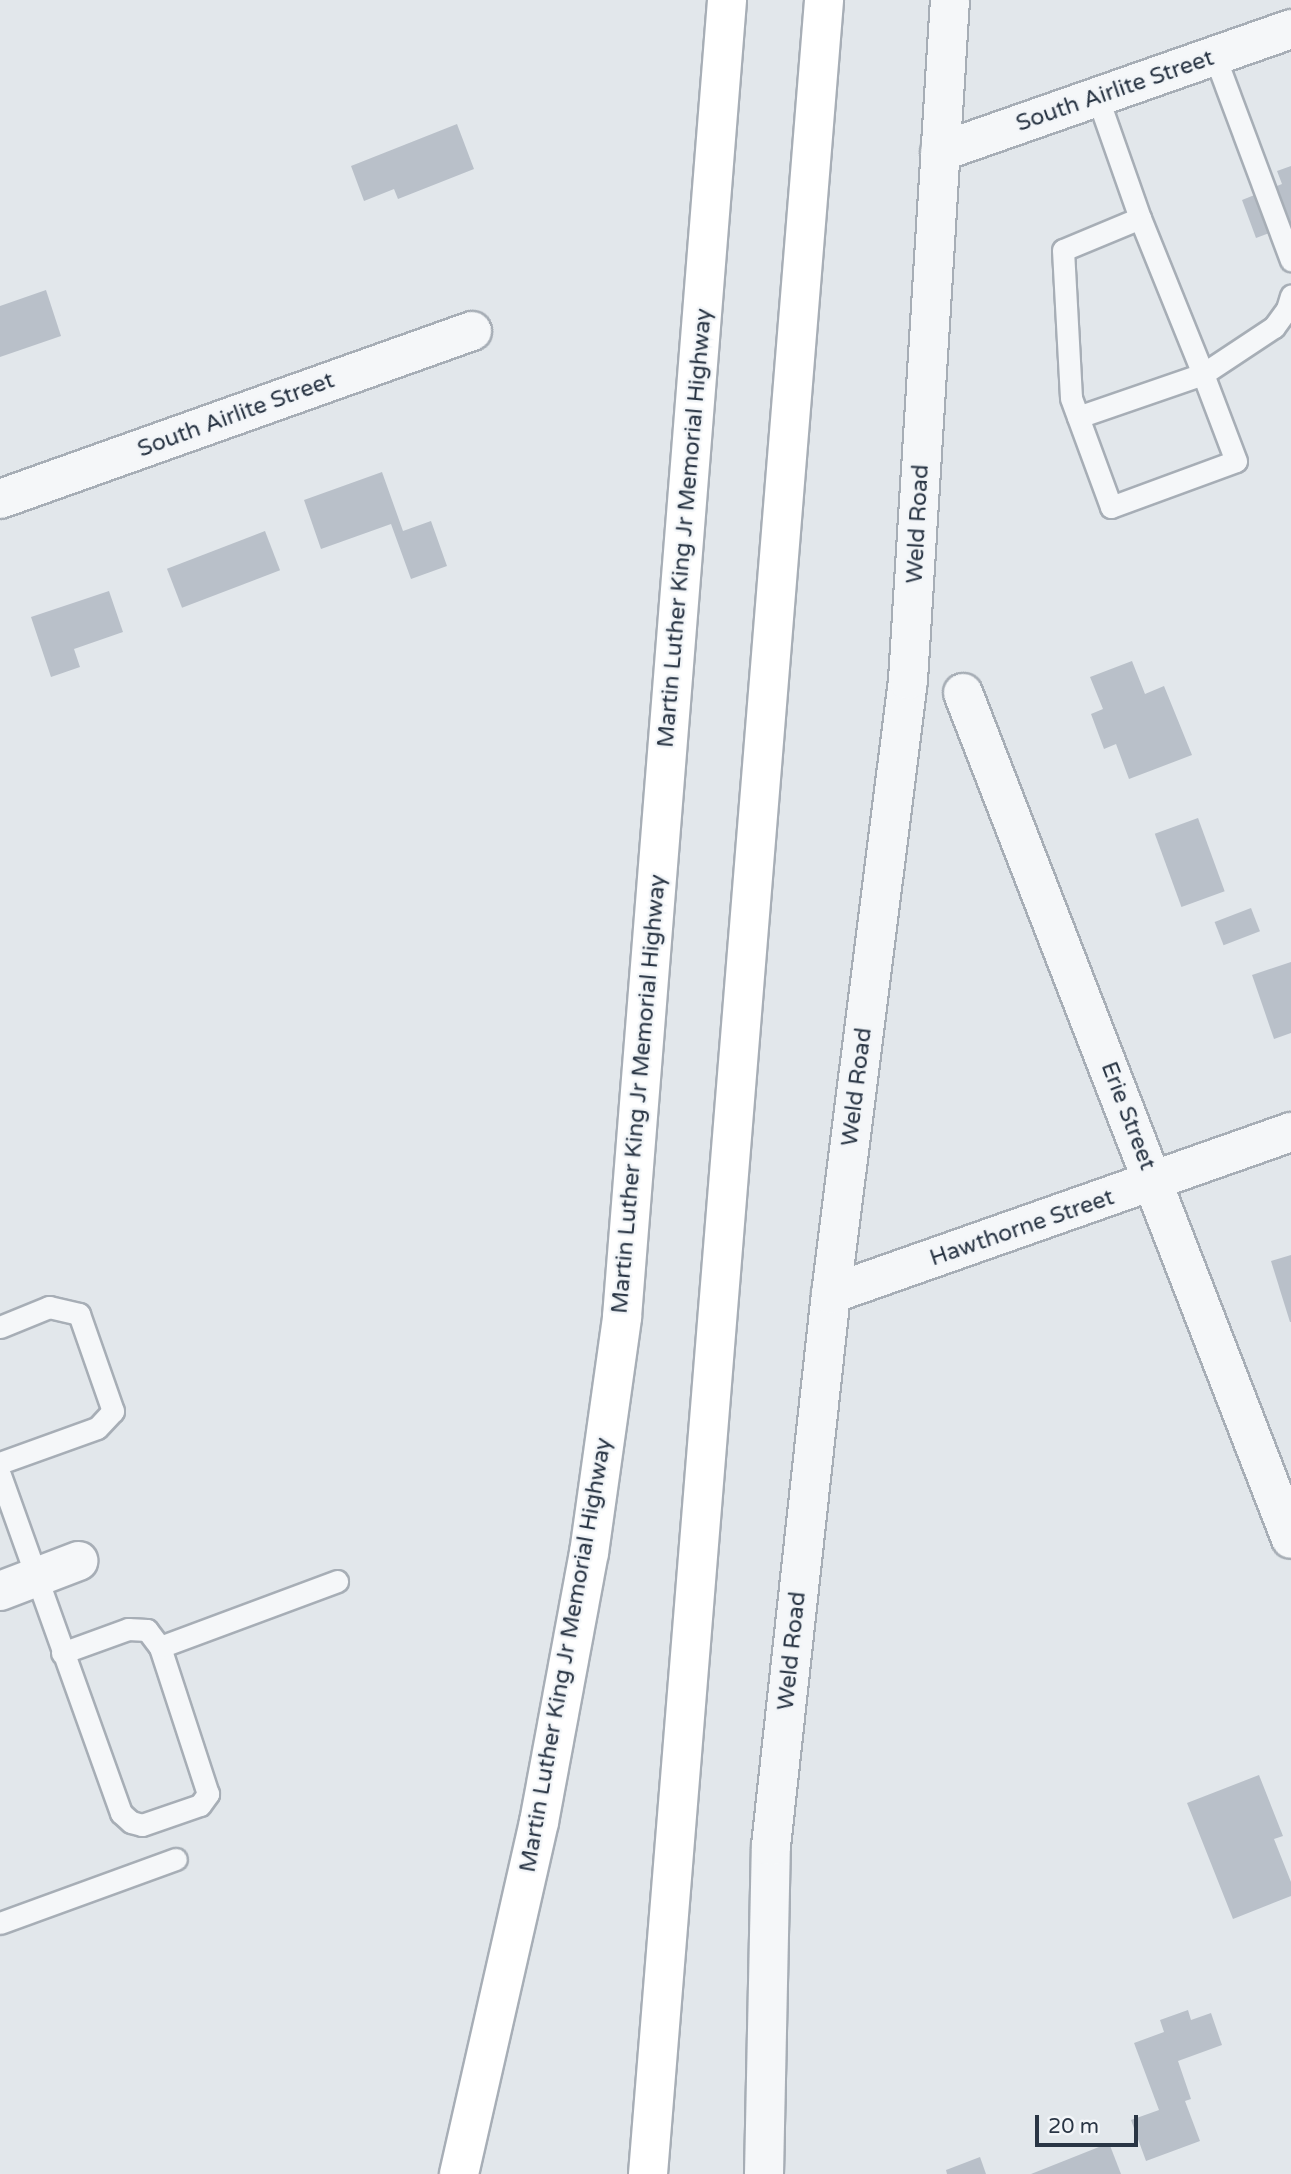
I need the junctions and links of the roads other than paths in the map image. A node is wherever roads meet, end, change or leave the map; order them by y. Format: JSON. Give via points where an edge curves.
{"nodes":[{"id":1,"x":727,"y":0,"type":"edge"},
{"id":2,"x":824,"y":0,"type":"edge"},
{"id":3,"x":950,"y":0,"type":"edge"},
{"id":4,"x":1291,"y":29,"type":"edge"},
{"id":5,"x":1215,"y":57,"type":"junction"},
{"id":6,"x":1097,"y":96,"type":"junction"},
{"id":7,"x":940,"y":152,"type":"junction"},
{"id":8,"x":1140,"y":218,"type":"junction"},
{"id":9,"x":1291,"y":260,"type":"edge"},
{"id":10,"x":1291,"y":296,"type":"edge"},
{"id":11,"x":472,"y":331,"type":"dead end"},
{"id":12,"x":1203,"y":374,"type":"junction"},
{"id":13,"x":1078,"y":416,"type":"junction"},
{"id":14,"x":0,"y":499,"type":"edge"},
{"id":15,"x":963,"y":693,"type":"dead end"},
{"id":16,"x":1291,"y":1132,"type":"edge"},
{"id":17,"x":1153,"y":1182,"type":"junction"},
{"id":18,"x":831,"y":1294,"type":"junction"},
{"id":19,"x":0,"y":1327,"type":"edge"},
{"id":20,"x":0,"y":1463,"type":"edge"},
{"id":21,"x":0,"y":1475,"type":"edge"},
{"id":22,"x":1291,"y":1539,"type":"edge"},
{"id":23,"x":78,"y":1561,"type":"dead end"},
{"id":24,"x":36,"y":1577,"type":"junction"},
{"id":25,"x":337,"y":1581,"type":"dead end"},
{"id":26,"x":0,"y":1591,"type":"edge"},
{"id":27,"x":160,"y":1647,"type":"junction"},
{"id":28,"x":62,"y":1653,"type":"junction"},
{"id":29,"x":176,"y":1859,"type":"dead end"},
{"id":30,"x":0,"y":1923,"type":"edge"},
{"id":31,"x":459,"y":2174,"type":"edge"},
{"id":32,"x":648,"y":2174,"type":"edge"},
{"id":33,"x":764,"y":2174,"type":"edge"}],
"edges":[{"from":1,"to":31,"type":"highway","name":"Martin Luther King Jr Memorial Highway","via":[[622,1317],[589,1553],[539,1822]]},
{"from":2,"to":32,"type":"highway"},
{"from":3,"to":7,"type":"street","name":"Weld Road"},
{"from":4,"to":5,"type":"street","name":"South Airlite Street"},
{"from":5,"to":6,"type":"street","name":"South Airlite Street"},
{"from":5,"to":9,"type":"lane"},
{"from":6,"to":7,"type":"street","name":"South Airlite Street"},
{"from":6,"to":8,"type":"lane"},
{"from":7,"to":18,"type":"street","name":"Weld Road","via":[[908,680]]},
{"from":8,"to":12,"type":"lane"},
{"from":8,"to":13,"type":"lane","via":[[1063,250],[1071,398]]},
{"from":10,"to":12,"type":"lane","via":[[1274,327]]},
{"from":11,"to":14,"type":"street","name":"South Airlite Street"},
{"from":12,"to":13,"type":"lane"},
{"from":12,"to":13,"type":"lane","via":[[1236,461],[1111,506]]},
{"from":15,"to":17,"type":"street","name":"Erie Street"},
{"from":16,"to":17,"type":"street","name":"Hawthorne Street"},
{"from":17,"to":18,"type":"street","name":"Hawthorne Street"},
{"from":17,"to":22,"type":"street","name":"Erie Street"},
{"from":18,"to":33,"type":"street","name":"Weld Road","via":[[771,1846]]},
{"from":19,"to":20,"type":"lane","via":[[49,1307],[79,1314],[113,1411],[97,1428]]},
{"from":21,"to":24,"type":"lane"},
{"from":23,"to":24,"type":"street"},
{"from":24,"to":26,"type":"street"},
{"from":24,"to":28,"type":"lane"},
{"from":25,"to":27,"type":"lane"},
{"from":27,"to":28,"type":"lane","via":[[146,1630],[128,1629]]},
{"from":27,"to":28,"type":"lane","via":[[208,1794],[200,1805],[142,1825],[121,1813]]},
{"from":29,"to":30,"type":"lane"}]}
